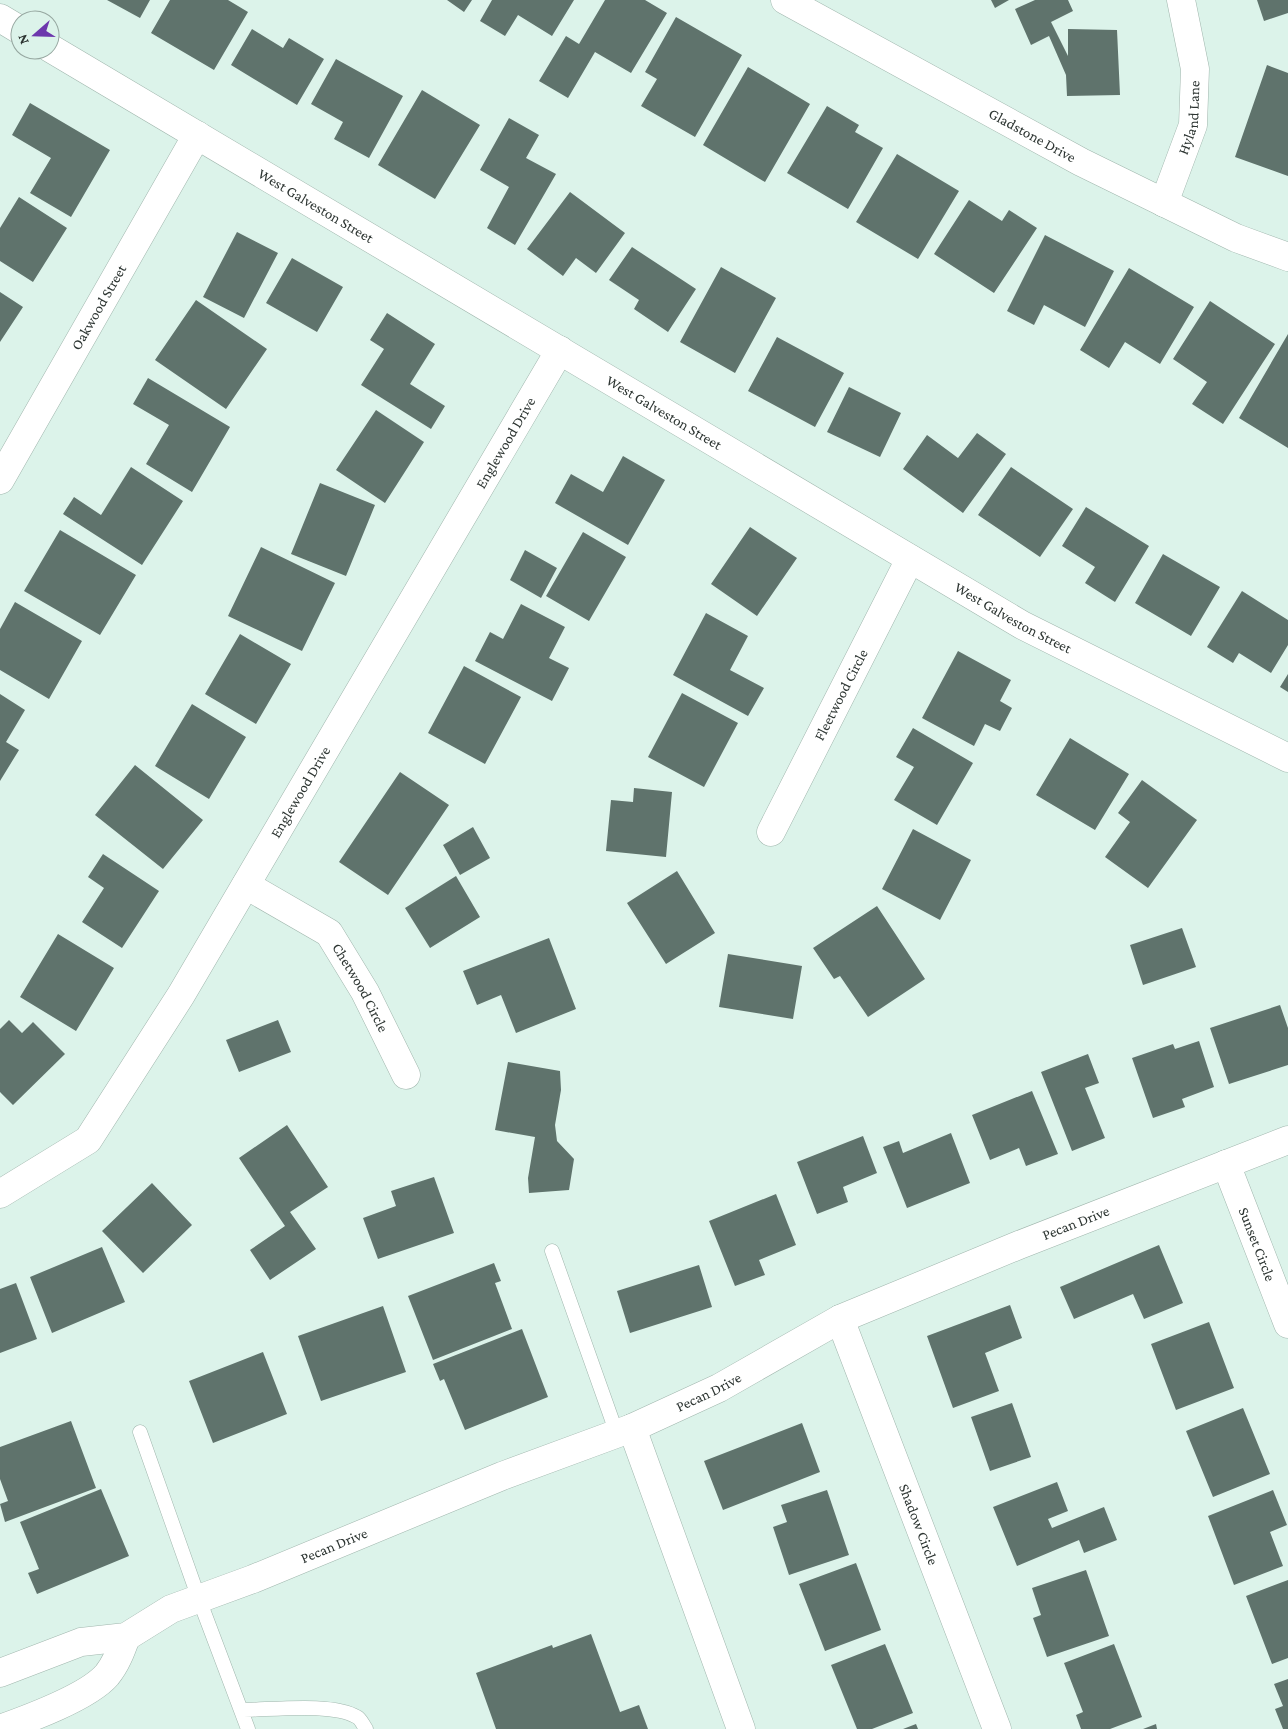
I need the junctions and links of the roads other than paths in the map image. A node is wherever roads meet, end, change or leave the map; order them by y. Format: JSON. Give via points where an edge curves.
{"nodes":[{"id":1,"x":785,"y":0,"type":"edge"},
{"id":2,"x":1181,"y":0,"type":"edge"},
{"id":3,"x":60,"y":54,"type":"edge"},
{"id":4,"x":197,"y":135,"type":"junction"},
{"id":5,"x":1164,"y":203,"type":"junction"},
{"id":6,"x":1288,"y":257,"type":"edge"},
{"id":7,"x":560,"y":350,"type":"junction"},
{"id":8,"x":0,"y":480,"type":"edge"},
{"id":9,"x":910,"y":559,"type":"junction"},
{"id":10,"x":1288,"y":758,"type":"edge"},
{"id":11,"x":770,"y":832,"type":"dead end"},
{"id":12,"x":246,"y":884,"type":"junction"},
{"id":13,"x":406,"y":1075,"type":"dead end"},
{"id":14,"x":1288,"y":1140,"type":"edge"},
{"id":15,"x":1226,"y":1164,"type":"junction"},
{"id":16,"x":0,"y":1194,"type":"edge"},
{"id":17,"x":552,"y":1251,"type":"dead end"},
{"id":18,"x":840,"y":1319,"type":"junction"},
{"id":19,"x":1288,"y":1324,"type":"edge"},
{"id":20,"x":624,"y":1431,"type":"junction"},
{"id":21,"x":140,"y":1432,"type":"dead end"},
{"id":22,"x":198,"y":1599,"type":"junction"},
{"id":23,"x":126,"y":1637,"type":"junction"},
{"id":24,"x":0,"y":1673,"type":"edge"},
{"id":25,"x":241,"y":1710,"type":"junction"},
{"id":26,"x":0,"y":1729,"type":"edge"},
{"id":27,"x":248,"y":1729,"type":"edge"},
{"id":28,"x":366,"y":1729,"type":"edge"},
{"id":29,"x":741,"y":1729,"type":"edge"},
{"id":30,"x":997,"y":1729,"type":"edge"}],
"edges":[{"from":1,"to":5,"type":"street","name":"Gladstone Drive","via":[[1081,162]]},
{"from":2,"to":5,"type":"street","name":"Hyland Lane","via":[[1195,69],[1193,125]]},
{"from":3,"to":4,"type":"street","name":"West Galveston Street"},
{"from":4,"to":7,"type":"street","name":"West Galveston Street"},
{"from":4,"to":8,"type":"street","name":"Oakwood Street"},
{"from":5,"to":6,"type":"street","name":"Gladstone Drive","via":[[1236,238]]},
{"from":7,"to":9,"type":"street","name":"West Galveston Street"},
{"from":7,"to":12,"type":"street","name":"Englewood Drive"},
{"from":9,"to":10,"type":"street","name":"West Galveston Street","via":[[1022,625]]},
{"from":9,"to":11,"type":"street","name":"Fleetwood Circle"},
{"from":12,"to":13,"type":"street","name":"Chetwood Circle","via":[[329,933],[365,992]]},
{"from":12,"to":16,"type":"street","name":"Englewood Drive","via":[[181,995],[88,1140]]},
{"from":14,"to":15,"type":"street","name":"Pecan Drive"},
{"from":15,"to":18,"type":"street","name":"Pecan Drive"},
{"from":15,"to":19,"type":"street","name":"Sunset Circle"},
{"from":17,"to":20,"type":"lane"},
{"from":18,"to":20,"type":"street","name":"Pecan Drive","via":[[719,1388]]},
{"from":18,"to":30,"type":"street","name":"Shadow Circle"},
{"from":20,"to":22,"type":"street","name":"Pecan Drive","via":[[502,1476]]},
{"from":20,"to":29,"type":"street"},
{"from":21,"to":22,"type":"lane"},
{"from":22,"to":23,"type":"street","name":"Pecan Drive","via":[[171,1609]]},
{"from":22,"to":25,"type":"lane"},
{"from":23,"to":24,"type":"street","name":"Pecan Drive","via":[[81,1642]]},
{"from":23,"to":26,"type":"street","via":[[120,1655],[106,1676],[84,1693]]},
{"from":25,"to":27,"type":"lane"},
{"from":25,"to":28,"type":"lane","via":[[319,1708],[344,1711],[358,1717]]}]}
